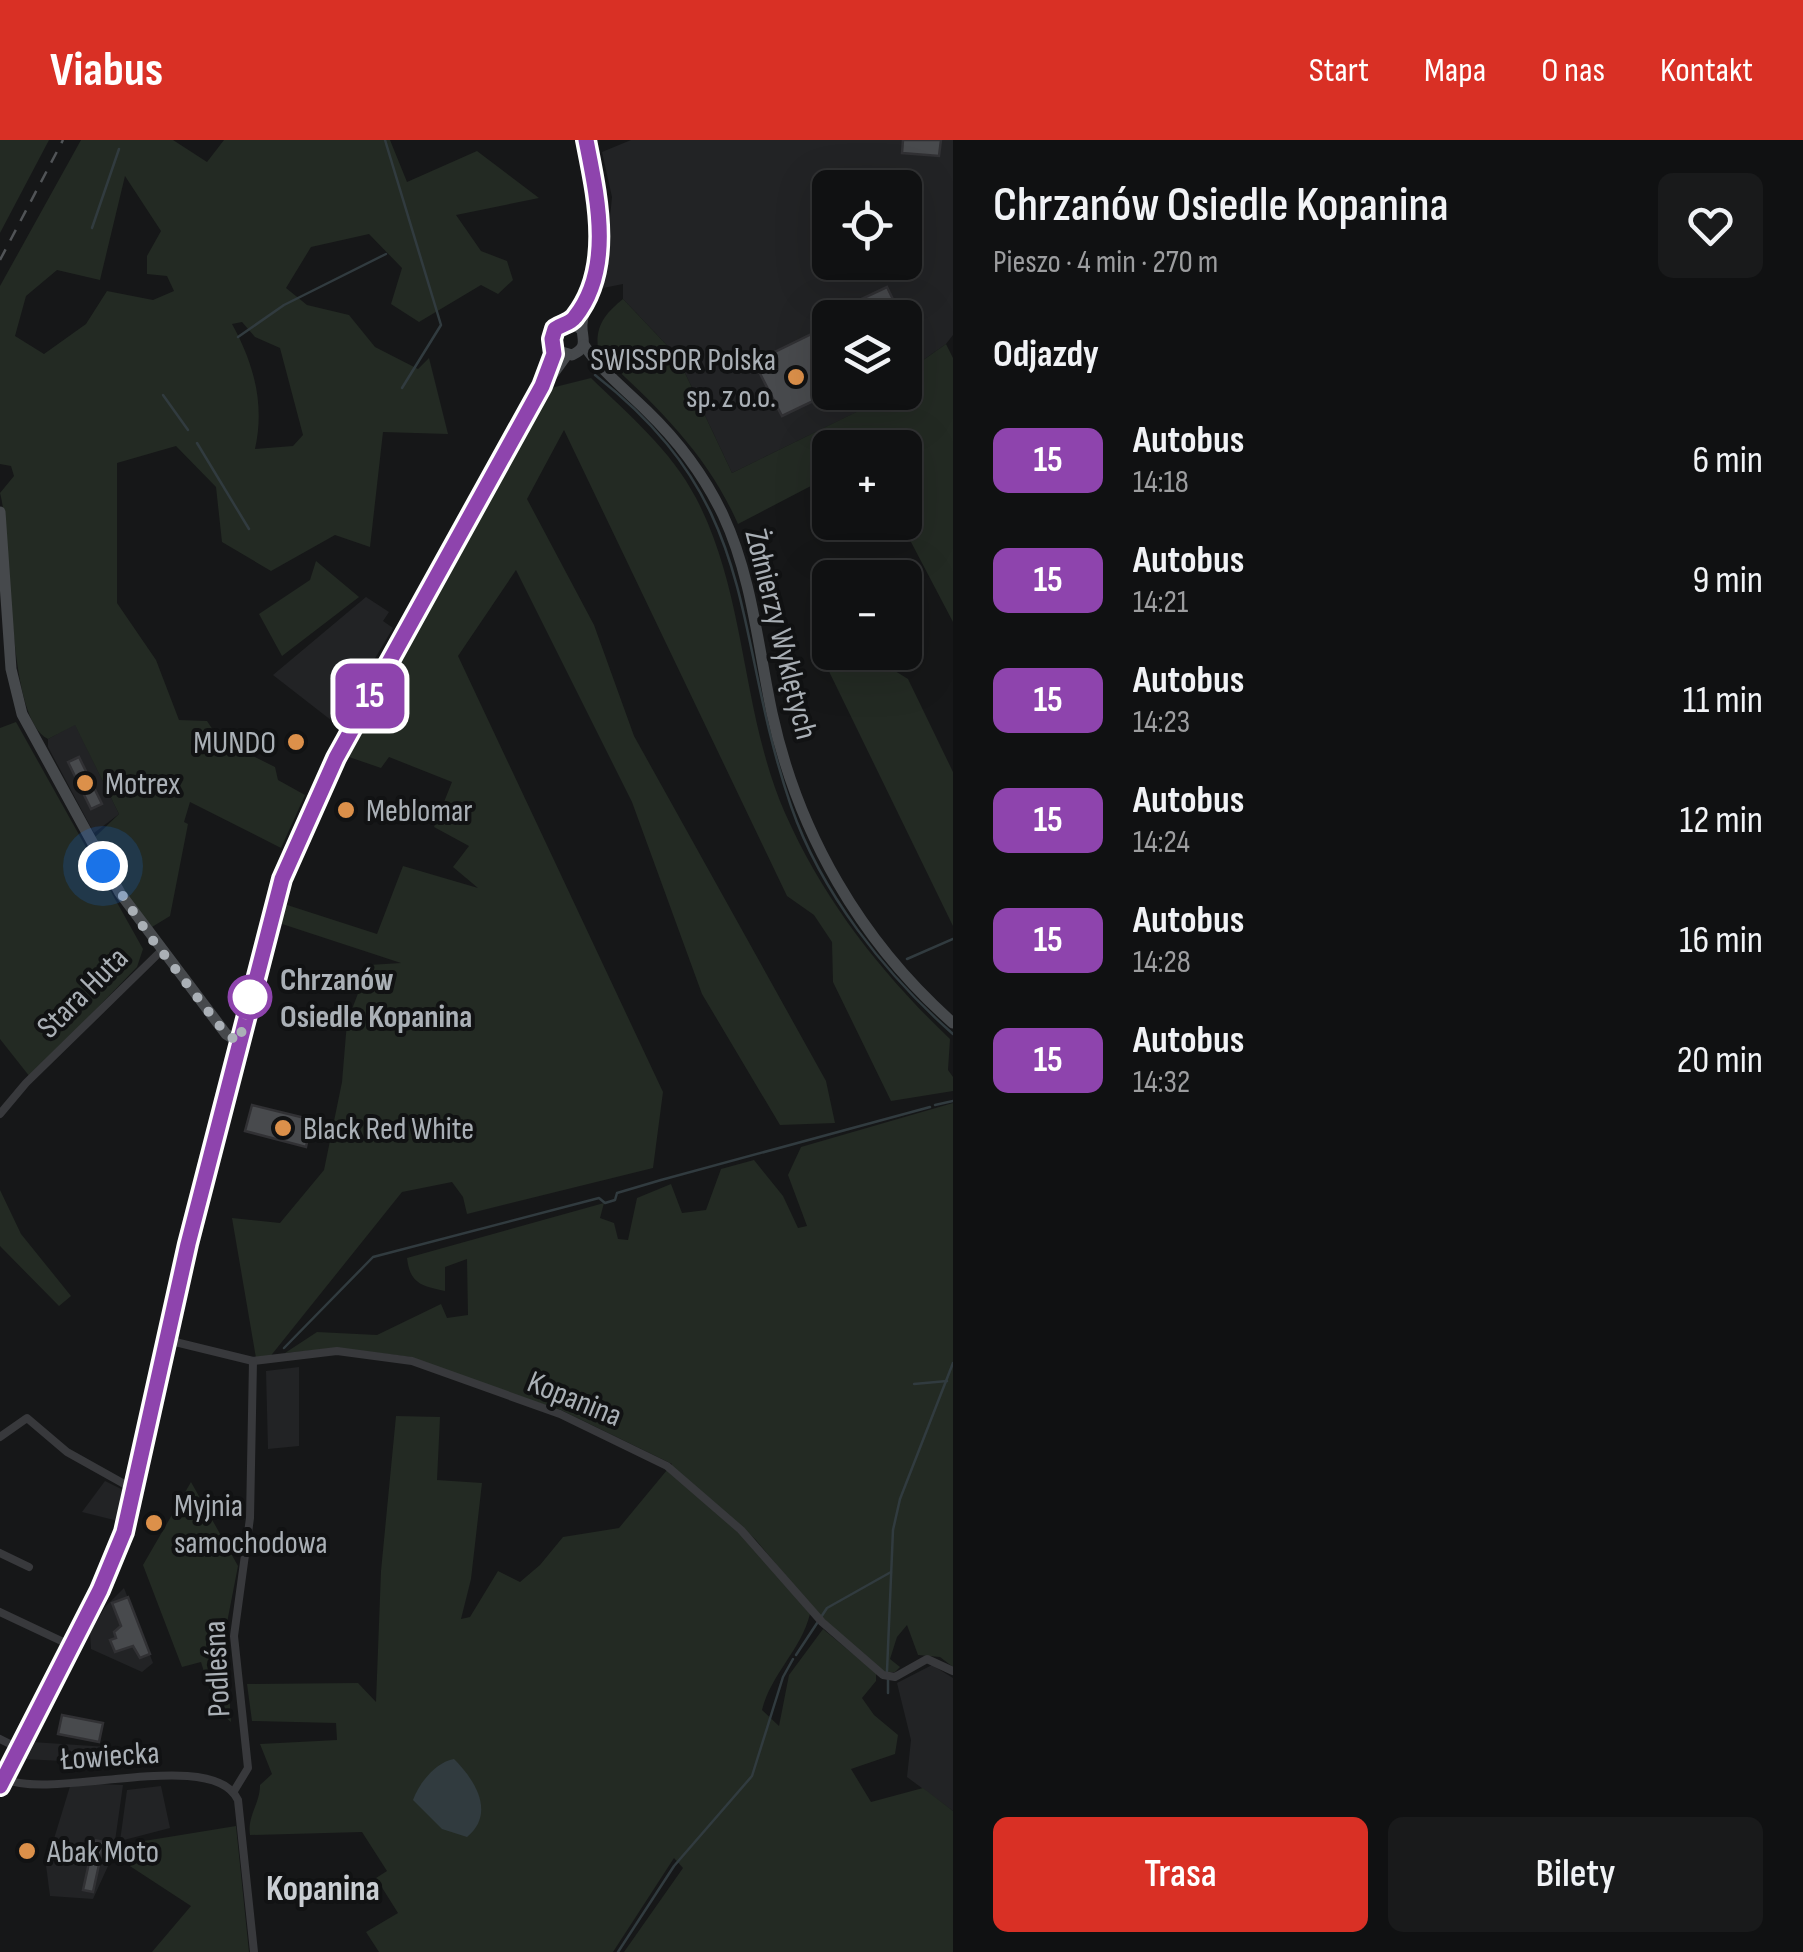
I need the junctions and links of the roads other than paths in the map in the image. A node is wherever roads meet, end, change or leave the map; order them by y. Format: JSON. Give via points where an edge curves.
{"nodes":[{"id":1,"x":586,"y":140,"type":"edge"},
{"id":2,"x":576,"y":326,"type":"junction"},
{"id":3,"x":570,"y":351,"type":"junction"},
{"id":4,"x":0,"y":512,"type":"edge"},
{"id":5,"x":161,"y":951,"type":"junction"},
{"id":6,"x":953,"y":1023,"type":"edge"},
{"id":7,"x":239,"y":1042,"type":"junction"},
{"id":8,"x":0,"y":1114,"type":"edge"},
{"id":9,"x":168,"y":1340,"type":"junction"},
{"id":10,"x":254,"y":1361,"type":"junction"},
{"id":11,"x":0,"y":1437,"type":"edge"},
{"id":12,"x":135,"y":1490,"type":"junction"},
{"id":13,"x":0,"y":1553,"type":"edge"},
{"id":14,"x":30,"y":1568,"type":"dead end"},
{"id":15,"x":0,"y":1612,"type":"edge"},
{"id":16,"x":72,"y":1646,"type":"junction"},
{"id":17,"x":953,"y":1671,"type":"edge"},
{"id":18,"x":0,"y":1739,"type":"edge"},
{"id":19,"x":20,"y":1749,"type":"junction"},
{"id":20,"x":2,"y":1783,"type":"edge"},
{"id":21,"x":234,"y":1791,"type":"junction"},
{"id":22,"x":254,"y":1952,"type":"edge"}],
"edges":[{"from":1,"to":2,"type":"street","via":[[599,220],[590,290]]},
{"from":2,"to":3,"type":"street"},
{"from":2,"to":3,"type":"street","via":[[555,329],[552,339]]},
{"from":3,"to":6,"type":"street","name":"Żołnierzy Wyklętych","via":[[603,370],[674,439],[716,502],[742,566],[781,748],[811,832],[870,933]]},
{"from":3,"to":7,"type":"street","via":[[542,386],[312,808],[282,879]]},
{"from":4,"to":5,"type":"street","via":[[11,669],[22,714],[103,866]]},
{"from":5,"to":7,"type":"street"},
{"from":5,"to":8,"type":"street","name":"Stara Huta"},
{"from":7,"to":9,"type":"street"},
{"from":9,"to":10,"type":"street","name":"Kopanina"},
{"from":9,"to":12,"type":"street"},
{"from":10,"to":17,"type":"street","name":"Kopanina","via":[[369,1353],[412,1361],[560,1414],[668,1466],[741,1530],[812,1613],[887,1676],[927,1659]]},
{"from":10,"to":21,"type":"street","name":"Podleśna","via":[[250,1518],[234,1636],[248,1764]]},
{"from":11,"to":12,"type":"street","via":[[27,1418],[67,1452]]},
{"from":12,"to":16,"type":"street","via":[[116,1555]]},
{"from":13,"to":14,"type":"street"},
{"from":15,"to":16,"type":"street"},
{"from":16,"to":19,"type":"street"},
{"from":18,"to":19,"type":"street"},
{"from":19,"to":20,"type":"street"},
{"from":20,"to":21,"type":"street","name":"Łowiecka","via":[[188,1775]]},
{"from":21,"to":22,"type":"street"}]}
